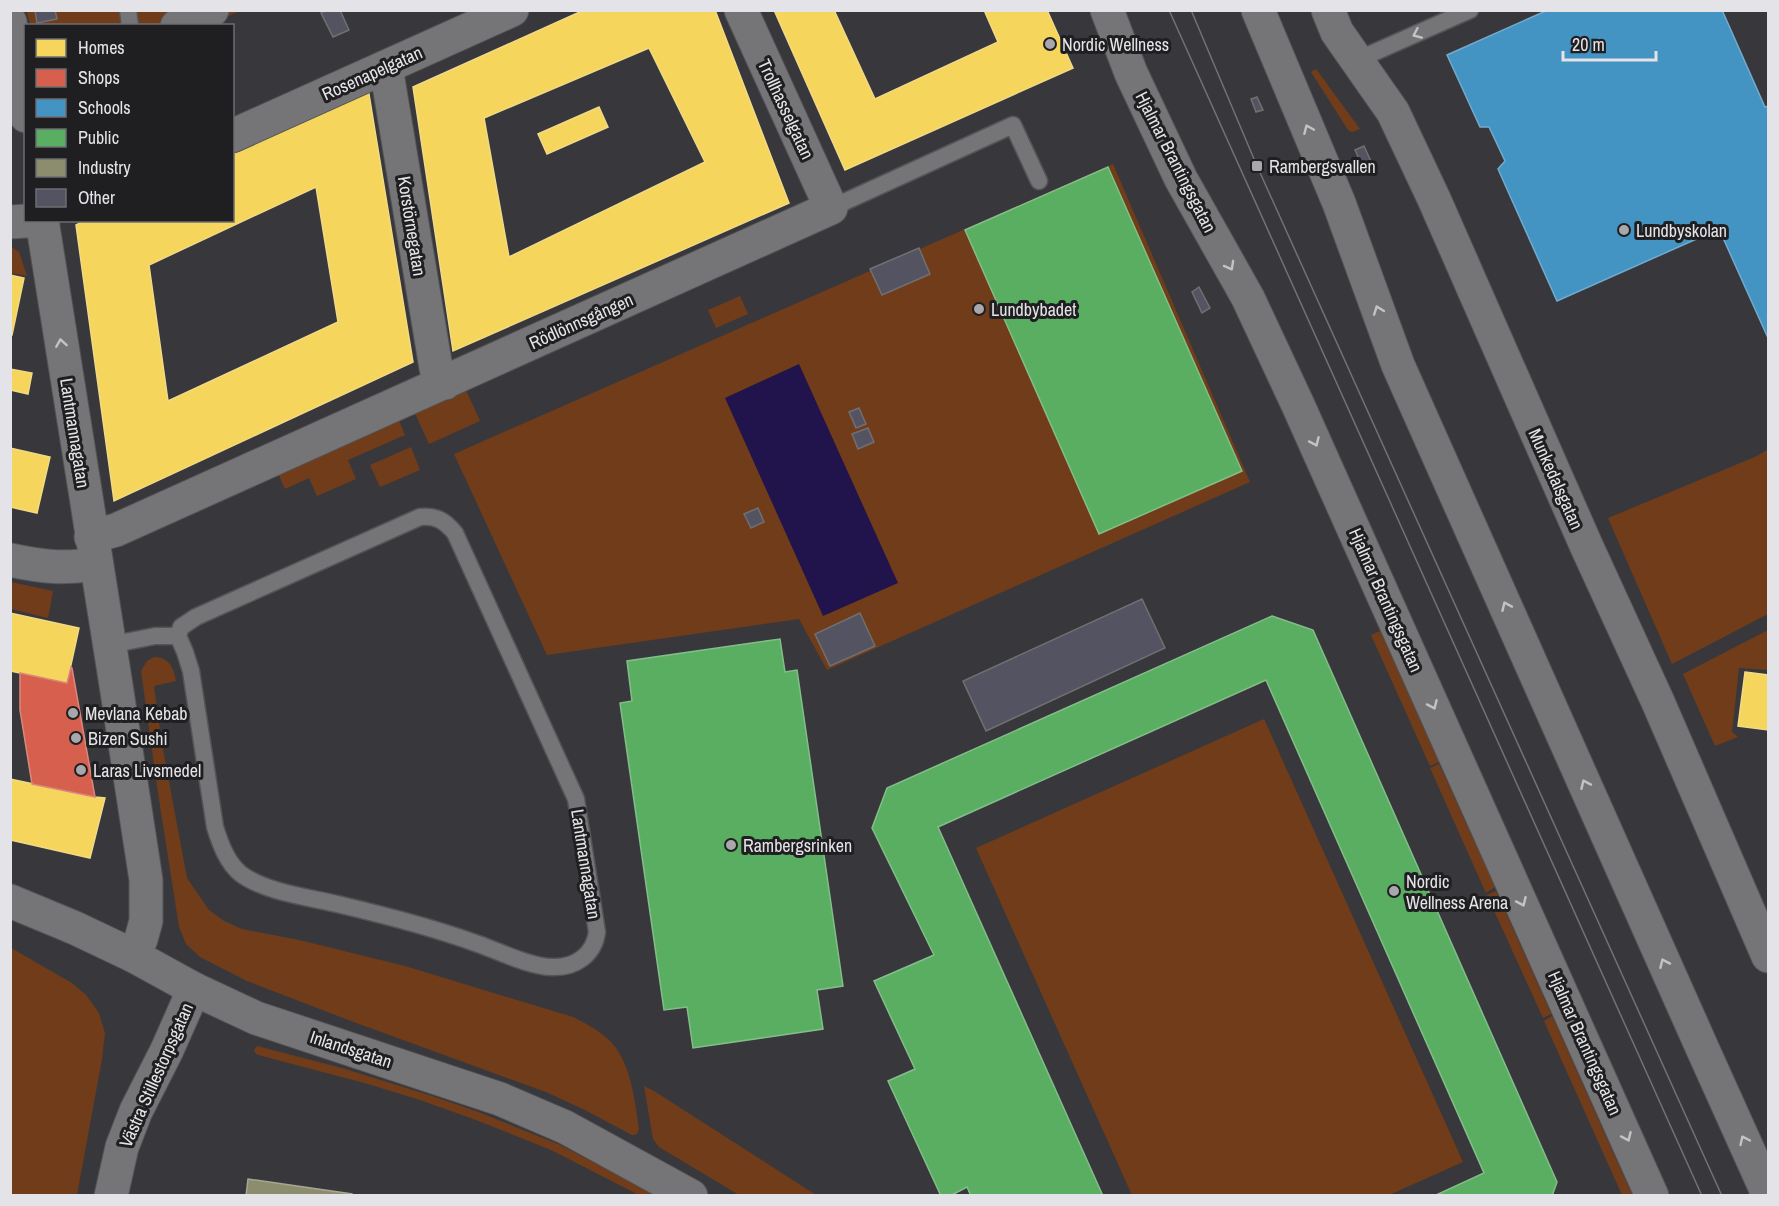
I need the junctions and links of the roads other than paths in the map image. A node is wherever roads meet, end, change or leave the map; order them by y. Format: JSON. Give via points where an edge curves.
{"nodes":[{"id":1,"x":212,"y":10,"type":"edge"},
{"id":2,"x":512,"y":10,"type":"edge"},
{"id":3,"x":741,"y":10,"type":"edge"},
{"id":4,"x":1107,"y":10,"type":"edge"},
{"id":5,"x":1258,"y":10,"type":"edge"},
{"id":6,"x":1328,"y":10,"type":"edge"},
{"id":7,"x":1470,"y":10,"type":"edge"},
{"id":8,"x":10,"y":22,"type":"edge"},
{"id":9,"x":181,"y":24,"type":"edge"},
{"id":10,"x":1357,"y":60,"type":"junction"},
{"id":11,"x":386,"y":67,"type":"junction"},
{"id":12,"x":23,"y":81,"type":"edge"},
{"id":13,"x":234,"y":135,"type":"edge"},
{"id":14,"x":1038,"y":181,"type":"dead end"},
{"id":15,"x":831,"y":208,"type":"junction"},
{"id":16,"x":42,"y":222,"type":"edge"},
{"id":17,"x":445,"y":383,"type":"junction"},
{"id":18,"x":92,"y":542,"type":"junction"},
{"id":19,"x":10,"y":560,"type":"edge"},
{"id":20,"x":178,"y":636,"type":"junction"},
{"id":21,"x":110,"y":645,"type":"junction"},
{"id":22,"x":10,"y":901,"type":"edge"},
{"id":23,"x":134,"y":956,"type":"junction"},
{"id":24,"x":1768,"y":956,"type":"edge"},
{"id":25,"x":194,"y":990,"type":"junction"},
{"id":26,"x":1768,"y":1194,"type":"edge"},
{"id":27,"x":111,"y":1196,"type":"edge"},
{"id":28,"x":691,"y":1196,"type":"edge"},
{"id":29,"x":1652,"y":1196,"type":"edge"}],
"edges":[{"from":1,"to":9,"type":"street"},
{"from":2,"to":11,"type":"street","name":"Rosenapelgatan"},
{"from":3,"to":15,"type":"street","name":"Trollhasselgatan"},
{"from":4,"to":29,"type":"street","name":"Hjalmar Brantingsgatan","one_way":true,"via":[[1131,73],[1181,179],[1248,298],[1298,405]]},
{"from":26,"to":5,"type":"street","one_way":true,"via":[[1398,365],[1339,203]]},
{"from":6,"to":10,"type":"street","name":"Munkedalsgatan","via":[[1337,32]]},
{"from":7,"to":10,"type":"lane","one_way":true},
{"from":8,"to":12,"type":"street"},
{"from":10,"to":24,"type":"street","name":"Munkedalsgatan","via":[[1393,112],[1434,199]]},
{"from":11,"to":13,"type":"street","name":"Rosenapelgatan"},
{"from":11,"to":17,"type":"street","name":"Korstörnegatan","via":[[436,368]]},
{"from":14,"to":15,"type":"lane","name":"Rödlönnsgången","via":[[1013,125]]},
{"from":15,"to":17,"type":"street","name":"Rödlönnsgången"},
{"from":18,"to":16,"type":"street","name":"Lantmannagatan","one_way":true},
{"from":17,"to":18,"type":"street","name":"Rödlönnsgången"},
{"from":18,"to":19,"type":"street","name":"Rödlönnsgången","via":[[75,567],[54,568]]},
{"from":18,"to":21,"type":"street","name":"Lantmannagatan"},
{"from":20,"to":20,"type":"lane","name":"Lantmannagatan","via":[[181,627],[196,617],[420,517],[429,516],[447,524],[455,533],[576,799],[597,932],[591,952],[567,965],[539,966],[392,917],[274,889],[239,873],[220,844],[215,827],[191,671]]},
{"from":20,"to":21,"type":"lane","via":[[155,636]]},
{"from":21,"to":23,"type":"street","name":"Lantmannagatan","via":[[146,880],[146,921]]},
{"from":22,"to":23,"type":"street","name":"Inlandsgatan"},
{"from":23,"to":25,"type":"street","name":"Inlandsgatan"},
{"from":25,"to":27,"type":"street","name":"Västra Stillestorpsgatan","via":[[136,1111],[122,1147]]},
{"from":25,"to":28,"type":"street","name":"Inlandsgatan","via":[[256,1018],[500,1099],[565,1127]]}]}
